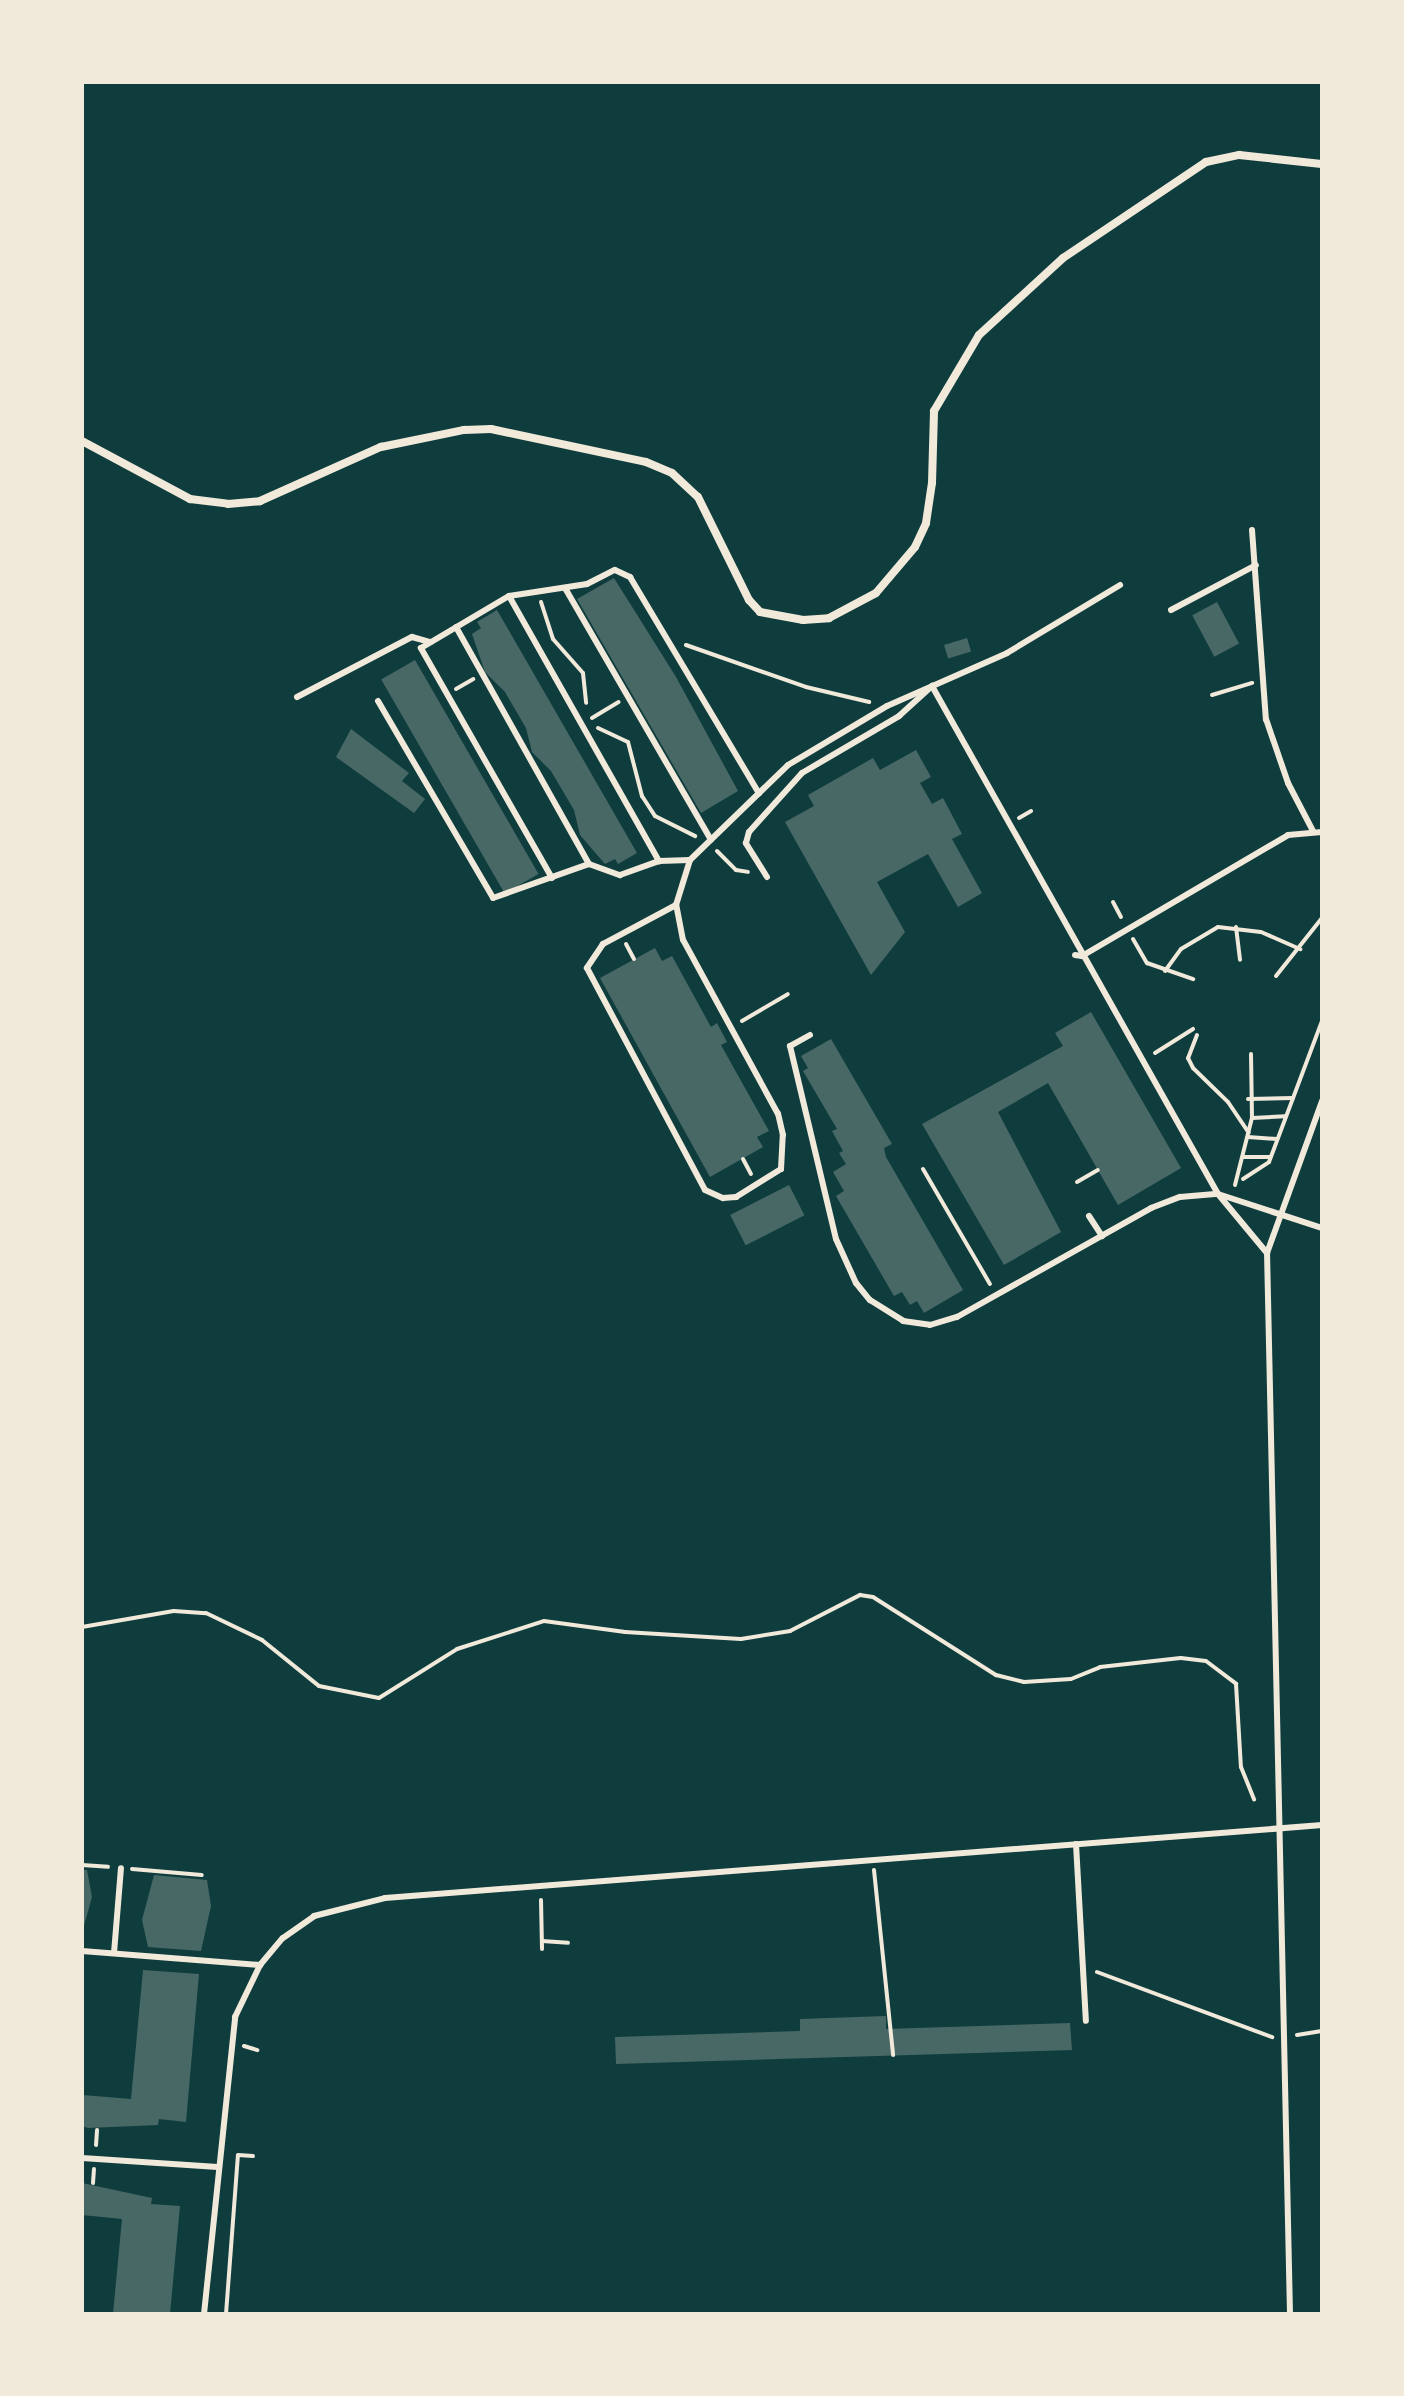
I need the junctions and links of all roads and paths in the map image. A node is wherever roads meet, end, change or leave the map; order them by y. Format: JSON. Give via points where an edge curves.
{"nodes":[{"id":1,"x":1322,"y":164,"type":"edge"},
{"id":2,"x":82,"y":441,"type":"edge"},
{"id":3,"x":1252,"y":530,"type":"dead end"},
{"id":4,"x":1256,"y":565,"type":"junction"},
{"id":5,"x":1120,"y":585,"type":"dead end"},
{"id":6,"x":565,"y":588,"type":"junction"},
{"id":7,"x":538,"y":591,"type":"junction"},
{"id":8,"x":509,"y":596,"type":"junction"},
{"id":9,"x":1171,"y":610,"type":"dead end"},
{"id":10,"x":456,"y":627,"type":"junction"},
{"id":11,"x":669,"y":639,"type":"junction"},
{"id":12,"x":430,"y":642,"type":"junction"},
{"id":13,"x":481,"y":673,"type":"junction"},
{"id":14,"x":932,"y":686,"type":"junction"},
{"id":15,"x":1242,"y":686,"type":"dead end"},
{"id":16,"x":447,"y":694,"type":"junction"},
{"id":17,"x":1212,"y":695,"type":"dead end"},
{"id":18,"x":628,"y":696,"type":"junction"},
{"id":19,"x":297,"y":697,"type":"dead end"},
{"id":20,"x":378,"y":701,"type":"dead end"},
{"id":21,"x":887,"y":706,"type":"junction"},
{"id":22,"x":582,"y":725,"type":"junction"},
{"id":23,"x":759,"y":793,"type":"junction"},
{"id":24,"x":1313,"y":831,"type":"junction"},
{"id":25,"x":1322,"y":832,"type":"edge"},
{"id":26,"x":711,"y":840,"type":"junction"},
{"id":27,"x":717,"y":850,"type":"dead end"},
{"id":28,"x":690,"y":860,"type":"junction"},
{"id":29,"x":659,"y":861,"type":"junction"},
{"id":30,"x":589,"y":864,"type":"junction"},
{"id":31,"x":736,"y":870,"type":"dead end"},
{"id":32,"x":767,"y":877,"type":"dead end"},
{"id":33,"x":552,"y":878,"type":"junction"},
{"id":34,"x":676,"y":905,"type":"junction"},
{"id":35,"x":1322,"y":918,"type":"edge"},
{"id":36,"x":1236,"y":927,"type":"junction"},
{"id":37,"x":1134,"y":941,"type":"dead end"},
{"id":38,"x":1300,"y":949,"type":"junction"},
{"id":39,"x":1078,"y":956,"type":"junction"},
{"id":40,"x":1240,"y":960,"type":"dead end"},
{"id":41,"x":1165,"y":971,"type":"junction"},
{"id":42,"x":1276,"y":976,"type":"dead end"},
{"id":43,"x":1193,"y":979,"type":"dead end"},
{"id":44,"x":788,"y":994,"type":"dead end"},
{"id":45,"x":1322,"y":1021,"type":"edge"},
{"id":46,"x":740,"y":1022,"type":"dead end"},
{"id":47,"x":1193,"y":1029,"type":"dead end"},
{"id":48,"x":810,"y":1035,"type":"dead end"},
{"id":49,"x":1197,"y":1035,"type":"dead end"},
{"id":50,"x":1251,"y":1054,"type":"dead end"},
{"id":51,"x":1142,"y":1061,"type":"junction"},
{"id":52,"x":1293,"y":1098,"type":"junction"},
{"id":53,"x":1251,"y":1099,"type":"junction"},
{"id":54,"x":1322,"y":1101,"type":"edge"},
{"id":55,"x":1286,"y":1116,"type":"junction"},
{"id":56,"x":1252,"y":1118,"type":"junction"},
{"id":57,"x":1249,"y":1135,"type":"junction"},
{"id":58,"x":1277,"y":1139,"type":"junction"},
{"id":59,"x":1243,"y":1157,"type":"junction"},
{"id":60,"x":1270,"y":1157,"type":"junction"},
{"id":61,"x":923,"y":1169,"type":"dead end"},
{"id":62,"x":1098,"y":1170,"type":"dead end"},
{"id":63,"x":1243,"y":1179,"type":"dead end"},
{"id":64,"x":1077,"y":1182,"type":"dead end"},
{"id":65,"x":1234,"y":1188,"type":"dead end"},
{"id":66,"x":1218,"y":1194,"type":"junction"},
{"id":67,"x":1281,"y":1214,"type":"junction"},
{"id":68,"x":1089,"y":1216,"type":"dead end"},
{"id":69,"x":1322,"y":1228,"type":"edge"},
{"id":70,"x":1102,"y":1236,"type":"junction"},
{"id":71,"x":1267,"y":1253,"type":"junction"},
{"id":72,"x":996,"y":1295,"type":"junction"},
{"id":73,"x":82,"y":1627,"type":"edge"},
{"id":74,"x":1254,"y":1799,"type":"dead end"},
{"id":75,"x":1322,"y":1825,"type":"edge"},
{"id":76,"x":1279,"y":1828,"type":"junction"},
{"id":77,"x":1076,"y":1844,"type":"junction"},
{"id":78,"x":873,"y":1860,"type":"junction"},
{"id":79,"x":82,"y":1865,"type":"edge"},
{"id":80,"x":121,"y":1868,"type":"junction"},
{"id":81,"x":202,"y":1875,"type":"dead end"},
{"id":82,"x":542,"y":1916,"type":"dead end"},
{"id":83,"x":542,"y":1941,"type":"junction"},
{"id":84,"x":568,"y":1943,"type":"dead end"},
{"id":85,"x":542,"y":1949,"type":"dead end"},
{"id":86,"x":82,"y":1951,"type":"edge"},
{"id":87,"x":114,"y":1953,"type":"junction"},
{"id":88,"x":260,"y":1965,"type":"junction"},
{"id":89,"x":1083,"y":1967,"type":"junction"},
{"id":90,"x":1086,"y":2021,"type":"dead end"},
{"id":91,"x":1322,"y":2031,"type":"edge"},
{"id":92,"x":1284,"y":2037,"type":"junction"},
{"id":93,"x":893,"y":2055,"type":"dead end"},
{"id":94,"x":253,"y":2156,"type":"dead end"},
{"id":95,"x":82,"y":2158,"type":"edge"},
{"id":96,"x":218,"y":2167,"type":"junction"},
{"id":97,"x":204,"y":2314,"type":"edge"},
{"id":98,"x":226,"y":2314,"type":"edge"},
{"id":99,"x":1290,"y":2314,"type":"edge"}],
"edges":[{"from":1,"to":2,"type":"street","via":[[1239,155],[1206,162],[1063,258],[979,335],[934,411],[932,483],[926,523],[915,547],[876,593],[829,618],[803,620],[760,612],[698,497],[672,473],[646,462],[521,434],[464,430],[381,447],[260,501],[228,504],[190,499]]},
{"from":3,"to":4,"type":"lane"},
{"from":4,"to":9,"type":"lane"},
{"from":4,"to":24,"type":"lane","via":[[1266,719],[1288,783]]},
{"from":5,"to":14,"type":"lane","via":[[1007,653]]},
{"from":6,"to":7,"type":"lane"},
{"from":6,"to":11,"type":"lane","via":[[622,571]]},
{"from":6,"to":18,"type":"lane"},
{"from":7,"to":8,"type":"lane"},
{"from":7,"to":22,"type":"path","via":[[553,639],[583,673]]},
{"from":8,"to":10,"type":"lane"},
{"from":8,"to":22,"type":"lane"},
{"from":10,"to":12,"type":"lane"},
{"from":10,"to":13,"type":"lane"},
{"from":11,"to":21,"type":"path","via":[[806,687]]},
{"from":11,"to":23,"type":"lane"},
{"from":12,"to":16,"type":"lane","via":[[421,648]]},
{"from":12,"to":19,"type":"lane","via":[[412,637]]},
{"from":13,"to":16,"type":"path"},
{"from":13,"to":30,"type":"lane"},
{"from":14,"to":21,"type":"lane"},
{"from":14,"to":32,"type":"lane","via":[[899,716],[802,773],[749,832],[746,843]]},
{"from":14,"to":39,"type":"lane"},
{"from":15,"to":17,"type":"path"},
{"from":16,"to":33,"type":"lane"},
{"from":18,"to":22,"type":"path"},
{"from":18,"to":26,"type":"lane"},
{"from":20,"to":33,"type":"lane","via":[[488,894],[499,899]]},
{"from":21,"to":23,"type":"lane","via":[[788,765]]},
{"from":22,"to":26,"type":"path","via":[[628,742],[642,796],[655,816],[677,831]]},
{"from":22,"to":29,"type":"lane"},
{"from":23,"to":26,"type":"lane"},
{"from":24,"to":25,"type":"lane"},
{"from":24,"to":39,"type":"lane","via":[[1288,835]]},
{"from":26,"to":28,"type":"lane"},
{"from":27,"to":31,"type":"path"},
{"from":28,"to":29,"type":"lane"},
{"from":28,"to":34,"type":"lane"},
{"from":29,"to":30,"type":"lane","via":[[620,875]]},
{"from":30,"to":33,"type":"lane"},
{"from":34,"to":34,"type":"lane","via":[[683,940],[778,1114],[783,1135],[781,1169],[736,1197],[705,1190],[587,968],[603,944]]},
{"from":35,"to":38,"type":"path"},
{"from":36,"to":38,"type":"path"},
{"from":36,"to":40,"type":"path"},
{"from":36,"to":41,"type":"path","via":[[1210,930],[1181,949]]},
{"from":37,"to":41,"type":"path","via":[[1147,963]]},
{"from":38,"to":42,"type":"path"},
{"from":39,"to":51,"type":"lane"},
{"from":41,"to":43,"type":"path"},
{"from":44,"to":46,"type":"path"},
{"from":45,"to":52,"type":"path"},
{"from":47,"to":51,"type":"path"},
{"from":48,"to":72,"type":"lane","via":[[790,1046],[836,1239],[856,1283],[887,1313],[916,1324],[940,1324]]},
{"from":49,"to":57,"type":"path","via":[[1188,1058],[1193,1068],[1228,1102]]},
{"from":50,"to":53,"type":"path"},
{"from":51,"to":66,"type":"lane"},
{"from":52,"to":53,"type":"path"},
{"from":52,"to":55,"type":"path"},
{"from":53,"to":56,"type":"path"},
{"from":54,"to":67,"type":"lane"},
{"from":55,"to":56,"type":"path"},
{"from":55,"to":58,"type":"path"},
{"from":56,"to":57,"type":"path"},
{"from":57,"to":58,"type":"path"},
{"from":57,"to":59,"type":"path"},
{"from":58,"to":60,"type":"path"},
{"from":59,"to":60,"type":"path"},
{"from":59,"to":65,"type":"path"},
{"from":60,"to":63,"type":"path"},
{"from":61,"to":72,"type":"path"},
{"from":62,"to":64,"type":"path"},
{"from":66,"to":67,"type":"lane"},
{"from":66,"to":70,"type":"lane","via":[[1180,1197]]},
{"from":66,"to":71,"type":"lane"},
{"from":67,"to":69,"type":"lane"},
{"from":67,"to":71,"type":"lane"},
{"from":68,"to":70,"type":"lane"},
{"from":70,"to":72,"type":"lane"},
{"from":71,"to":76,"type":"lane"},
{"from":73,"to":74,"type":"path","via":[[174,1611],[206,1613],[262,1640],[319,1686],[379,1698],[457,1649],[544,1621],[741,1639],[790,1631],[860,1595],[873,1597],[996,1675],[1024,1682],[1071,1679],[1100,1667],[1181,1658],[1206,1661],[1236,1684],[1241,1767]]},
{"from":75,"to":76,"type":"lane"},
{"from":76,"to":77,"type":"lane"},
{"from":76,"to":92,"type":"lane"},
{"from":77,"to":78,"type":"lane"},
{"from":77,"to":89,"type":"lane"},
{"from":78,"to":88,"type":"lane","via":[[348,1903],[314,1916],[283,1938]]},
{"from":78,"to":93,"type":"path"},
{"from":79,"to":80,"type":"path"},
{"from":80,"to":81,"type":"path"},
{"from":80,"to":87,"type":"lane"},
{"from":82,"to":83,"type":"path"},
{"from":83,"to":84,"type":"path"},
{"from":83,"to":85,"type":"path"},
{"from":86,"to":87,"type":"lane"},
{"from":87,"to":88,"type":"lane"},
{"from":88,"to":96,"type":"lane","via":[[235,2017]]},
{"from":89,"to":90,"type":"lane"},
{"from":89,"to":92,"type":"path","via":[[1260,2037]]},
{"from":91,"to":92,"type":"path"},
{"from":92,"to":99,"type":"lane"},
{"from":94,"to":98,"type":"path","via":[[238,2155]]},
{"from":95,"to":96,"type":"lane"},
{"from":96,"to":97,"type":"lane"}]}
